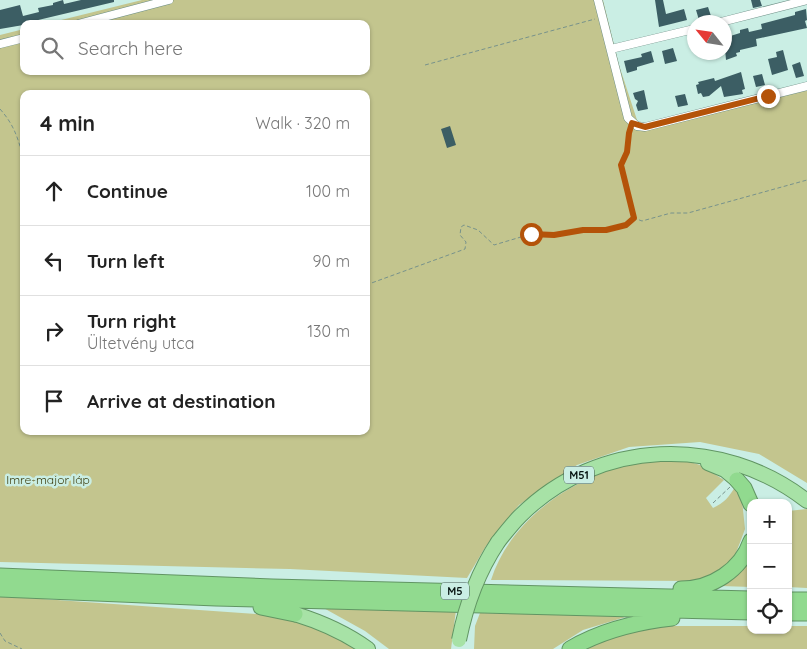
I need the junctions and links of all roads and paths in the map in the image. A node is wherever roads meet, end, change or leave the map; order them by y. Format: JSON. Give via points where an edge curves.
{"nodes":[{"id":1,"x":169,"y":0,"type":"edge"},
{"id":2,"x":598,"y":0,"type":"edge"},
{"id":3,"x":807,"y":0,"type":"edge"},
{"id":4,"x":603,"y":16,"type":"junction"},
{"id":5,"x":732,"y":19,"type":"edge"},
{"id":6,"x":93,"y":20,"type":"edge"},
{"id":7,"x":687,"y":31,"type":"edge"},
{"id":8,"x":20,"y":39,"type":"edge"},
{"id":9,"x":0,"y":44,"type":"edge"},
{"id":10,"x":611,"y":49,"type":"junction"},
{"id":11,"x":425,"y":65,"type":"dead end"},
{"id":12,"x":807,"y":86,"type":"edge"},
{"id":13,"x":0,"y":109,"type":"edge"},
{"id":14,"x":630,"y":121,"type":"junction"},
{"id":15,"x":20,"y":148,"type":"edge"},
{"id":16,"x":807,"y":180,"type":"edge"},
{"id":17,"x":634,"y":218,"type":"junction"},
{"id":18,"x":370,"y":284,"type":"edge"},
{"id":19,"x":682,"y":454,"type":"junction"},
{"id":20,"x":737,"y":480,"type":"junction"},
{"id":21,"x":749,"y":499,"type":"edge"},
{"id":22,"x":807,"y":501,"type":"edge"},
{"id":23,"x":713,"y":503,"type":"dead end"},
{"id":24,"x":749,"y":544,"type":"edge"},
{"id":25,"x":0,"y":576,"type":"edge"},
{"id":26,"x":0,"y":589,"type":"edge"},
{"id":27,"x":610,"y":595,"type":"junction"},
{"id":28,"x":168,"y":597,"type":"junction"},
{"id":29,"x":747,"y":599,"type":"edge"},
{"id":30,"x":792,"y":600,"type":"edge"},
{"id":31,"x":807,"y":600,"type":"edge"},
{"id":32,"x":713,"y":611,"type":"junction"},
{"id":33,"x":747,"y":612,"type":"edge"},
{"id":34,"x":792,"y":613,"type":"edge"},
{"id":35,"x":807,"y":613,"type":"edge"},
{"id":36,"x":295,"y":614,"type":"joint"},
{"id":37,"x":0,"y":633,"type":"edge"},
{"id":38,"x":459,"y":644,"type":"edge"},
{"id":39,"x":22,"y":649,"type":"edge"},
{"id":40,"x":368,"y":649,"type":"edge"},
{"id":41,"x":570,"y":649,"type":"edge"}],
"edges":[{"from":1,"to":6,"type":"street"},
{"from":2,"to":4,"type":"street"},
{"from":3,"to":5,"type":"street"},
{"from":4,"to":10,"type":"street"},
{"from":4,"to":11,"type":"path"},
{"from":7,"to":10,"type":"street"},
{"from":8,"to":9,"type":"street"},
{"from":10,"to":14,"type":"street"},
{"from":12,"to":14,"type":"street","via":[[645,127]]},
{"from":13,"to":15,"type":"path","via":[[11,122]]},
{"from":14,"to":17,"type":"path","via":[[627,152],[621,165]]},
{"from":16,"to":17,"type":"path","via":[[688,213],[671,213],[642,221]]},
{"from":17,"to":18,"type":"path","via":[[626,225],[606,230],[531,234],[494,245],[478,230],[464,225],[460,235],[466,242],[465,249]]},
{"from":19,"to":20,"type":"highway","via":[[715,465]]},
{"from":19,"to":22,"type":"highway","via":[[754,469]]},
{"from":19,"to":38,"type":"highway","number":"M51","bridge":true,"via":[[651,454],[623,459],[577,476],[531,506],[488,557],[473,589]]},
{"from":20,"to":21,"type":"highway"},
{"from":20,"to":23,"type":"path"},
{"from":24,"to":27,"type":"highway","via":[[740,562],[712,583],[688,589],[628,590]]},
{"from":25,"to":27,"type":"highway","number":"M5","via":[[272,587]]},
{"from":26,"to":28,"type":"highway","number":"M5"},
{"from":27,"to":29,"type":"highway","number":"M5"},
{"from":28,"to":32,"type":"highway","number":"M5"},
{"from":28,"to":36,"type":"highway"},
{"from":30,"to":31,"type":"highway"},
{"from":32,"to":33,"type":"highway","number":"M5"},
{"from":32,"to":41,"type":"highway","via":[[616,628]]},
{"from":34,"to":35,"type":"highway"},
{"from":36,"to":40,"type":"highway","via":[[344,634]]},
{"from":37,"to":39,"type":"path","via":[[5,641]]}]}
